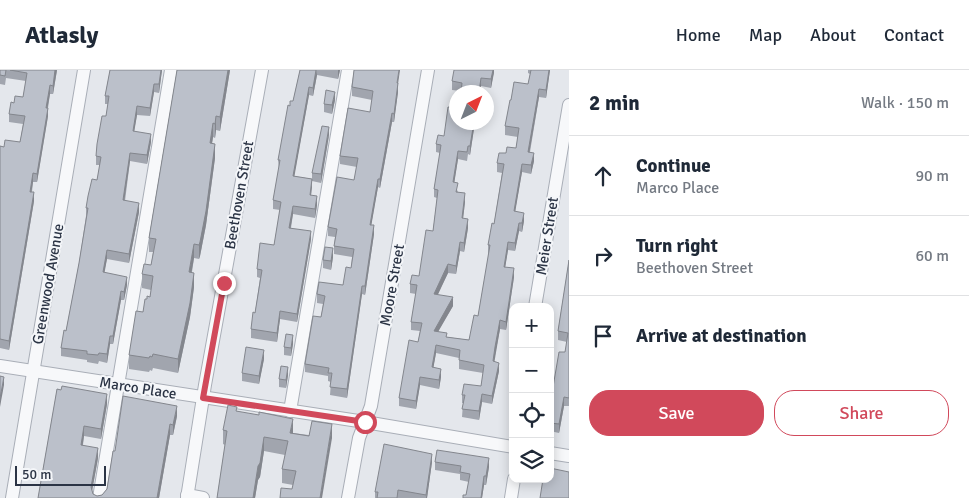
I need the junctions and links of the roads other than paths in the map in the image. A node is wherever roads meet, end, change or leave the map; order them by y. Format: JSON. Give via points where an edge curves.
{"nodes":[{"id":1,"x":84,"y":70,"type":"edge"},
{"id":2,"x":171,"y":70,"type":"edge"},
{"id":3,"x":262,"y":70,"type":"edge"},
{"id":4,"x":348,"y":70,"type":"edge"},
{"id":5,"x":428,"y":70,"type":"edge"},
{"id":6,"x":569,"y":105,"type":"edge"},
{"id":7,"x":536,"y":303,"type":"edge"},
{"id":8,"x":0,"y":366,"type":"edge"},
{"id":9,"x":33,"y":372,"type":"junction"},
{"id":10,"x":118,"y":385,"type":"junction"},
{"id":11,"x":203,"y":398,"type":"junction"},
{"id":12,"x":290,"y":411,"type":"junction"},
{"id":13,"x":365,"y":422,"type":"junction"},
{"id":14,"x":509,"y":446,"type":"edge"},
{"id":15,"x":554,"y":454,"type":"edge"},
{"id":16,"x":569,"y":456,"type":"edge"},
{"id":17,"x":513,"y":483,"type":"edge"},
{"id":18,"x":187,"y":497,"type":"edge"},
{"id":19,"x":12,"y":498,"type":"edge"},
{"id":20,"x":99,"y":498,"type":"edge"},
{"id":21,"x":203,"y":498,"type":"edge"},
{"id":22,"x":348,"y":498,"type":"edge"},
{"id":23,"x":511,"y":498,"type":"edge"}],
"edges":[{"from":1,"to":9,"type":"street","name":"Greenwood Avenue"},
{"from":2,"to":10,"type":"street"},
{"from":3,"to":11,"type":"street","name":"Beethoven Street"},
{"from":4,"to":12,"type":"street"},
{"from":5,"to":13,"type":"street","name":"Moore Street","via":[[373,396]]},
{"from":6,"to":7,"type":"street","name":"Meier Street"},
{"from":8,"to":9,"type":"street","name":"Marco Place"},
{"from":9,"to":10,"type":"street","name":"Marco Place"},
{"from":9,"to":19,"type":"street","name":"Greenwood Avenue"},
{"from":10,"to":11,"type":"street","name":"Marco Place"},
{"from":10,"to":20,"type":"street"},
{"from":11,"to":12,"type":"street","name":"Marco Place"},
{"from":11,"to":18,"type":"street","name":"Beethoven Street"},
{"from":12,"to":13,"type":"street","name":"Marco Place"},
{"from":13,"to":14,"type":"street","name":"Marco Place"},
{"from":13,"to":22,"type":"street","name":"Moore Street"},
{"from":15,"to":16,"type":"street"},
{"from":17,"to":23,"type":"street"},
{"from":18,"to":21,"type":"street"}]}
